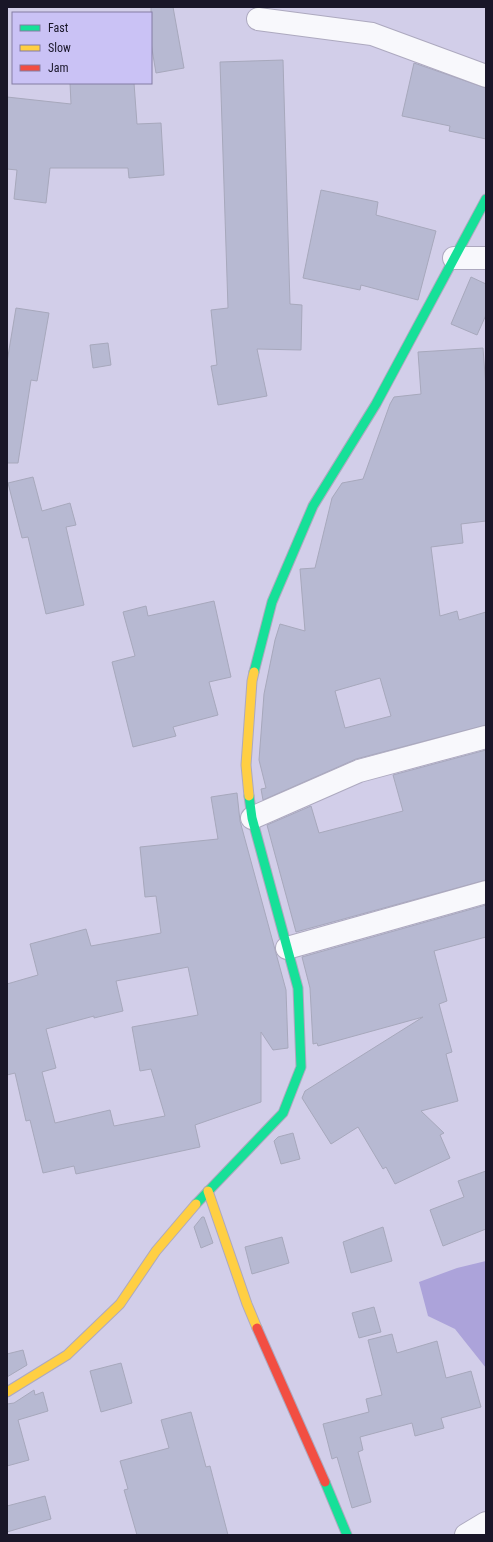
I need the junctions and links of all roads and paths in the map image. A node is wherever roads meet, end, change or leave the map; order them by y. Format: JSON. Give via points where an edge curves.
{"nodes":[{"id":1,"x":258,"y":18,"type":"dead end"},
{"id":2,"x":486,"y":76,"type":"edge"},
{"id":3,"x":486,"y":199,"type":"edge"},
{"id":4,"x":454,"y":258,"type":"junction"},
{"id":5,"x":486,"y":258,"type":"edge"},
{"id":6,"x":486,"y":736,"type":"edge"},
{"id":7,"x":252,"y":818,"type":"junction"},
{"id":8,"x":486,"y":892,"type":"edge"},
{"id":9,"x":287,"y":948,"type":"junction"},
{"id":10,"x":208,"y":1191,"type":"junction"},
{"id":11,"x":7,"y":1392,"type":"edge"},
{"id":12,"x":486,"y":1523,"type":"edge"},
{"id":13,"x":347,"y":1535,"type":"edge"},
{"id":14,"x":466,"y":1535,"type":"edge"}],
"edges":[{"from":1,"to":2,"type":"street","via":[[372,34]]},
{"from":3,"to":4,"type":"street"},
{"from":4,"to":5,"type":"street"},
{"from":4,"to":7,"type":"street","via":[[376,404],[313,506],[272,602],[252,681],[246,765]]},
{"from":6,"to":7,"type":"street","via":[[359,771]]},
{"from":7,"to":9,"type":"street"},
{"from":8,"to":9,"type":"street"},
{"from":9,"to":10,"type":"street","via":[[298,988],[301,1067],[283,1113]]},
{"from":10,"to":11,"type":"street","via":[[156,1251],[120,1304],[67,1355]]},
{"from":10,"to":13,"type":"street","via":[[247,1304]]},
{"from":12,"to":14,"type":"street"}]}
